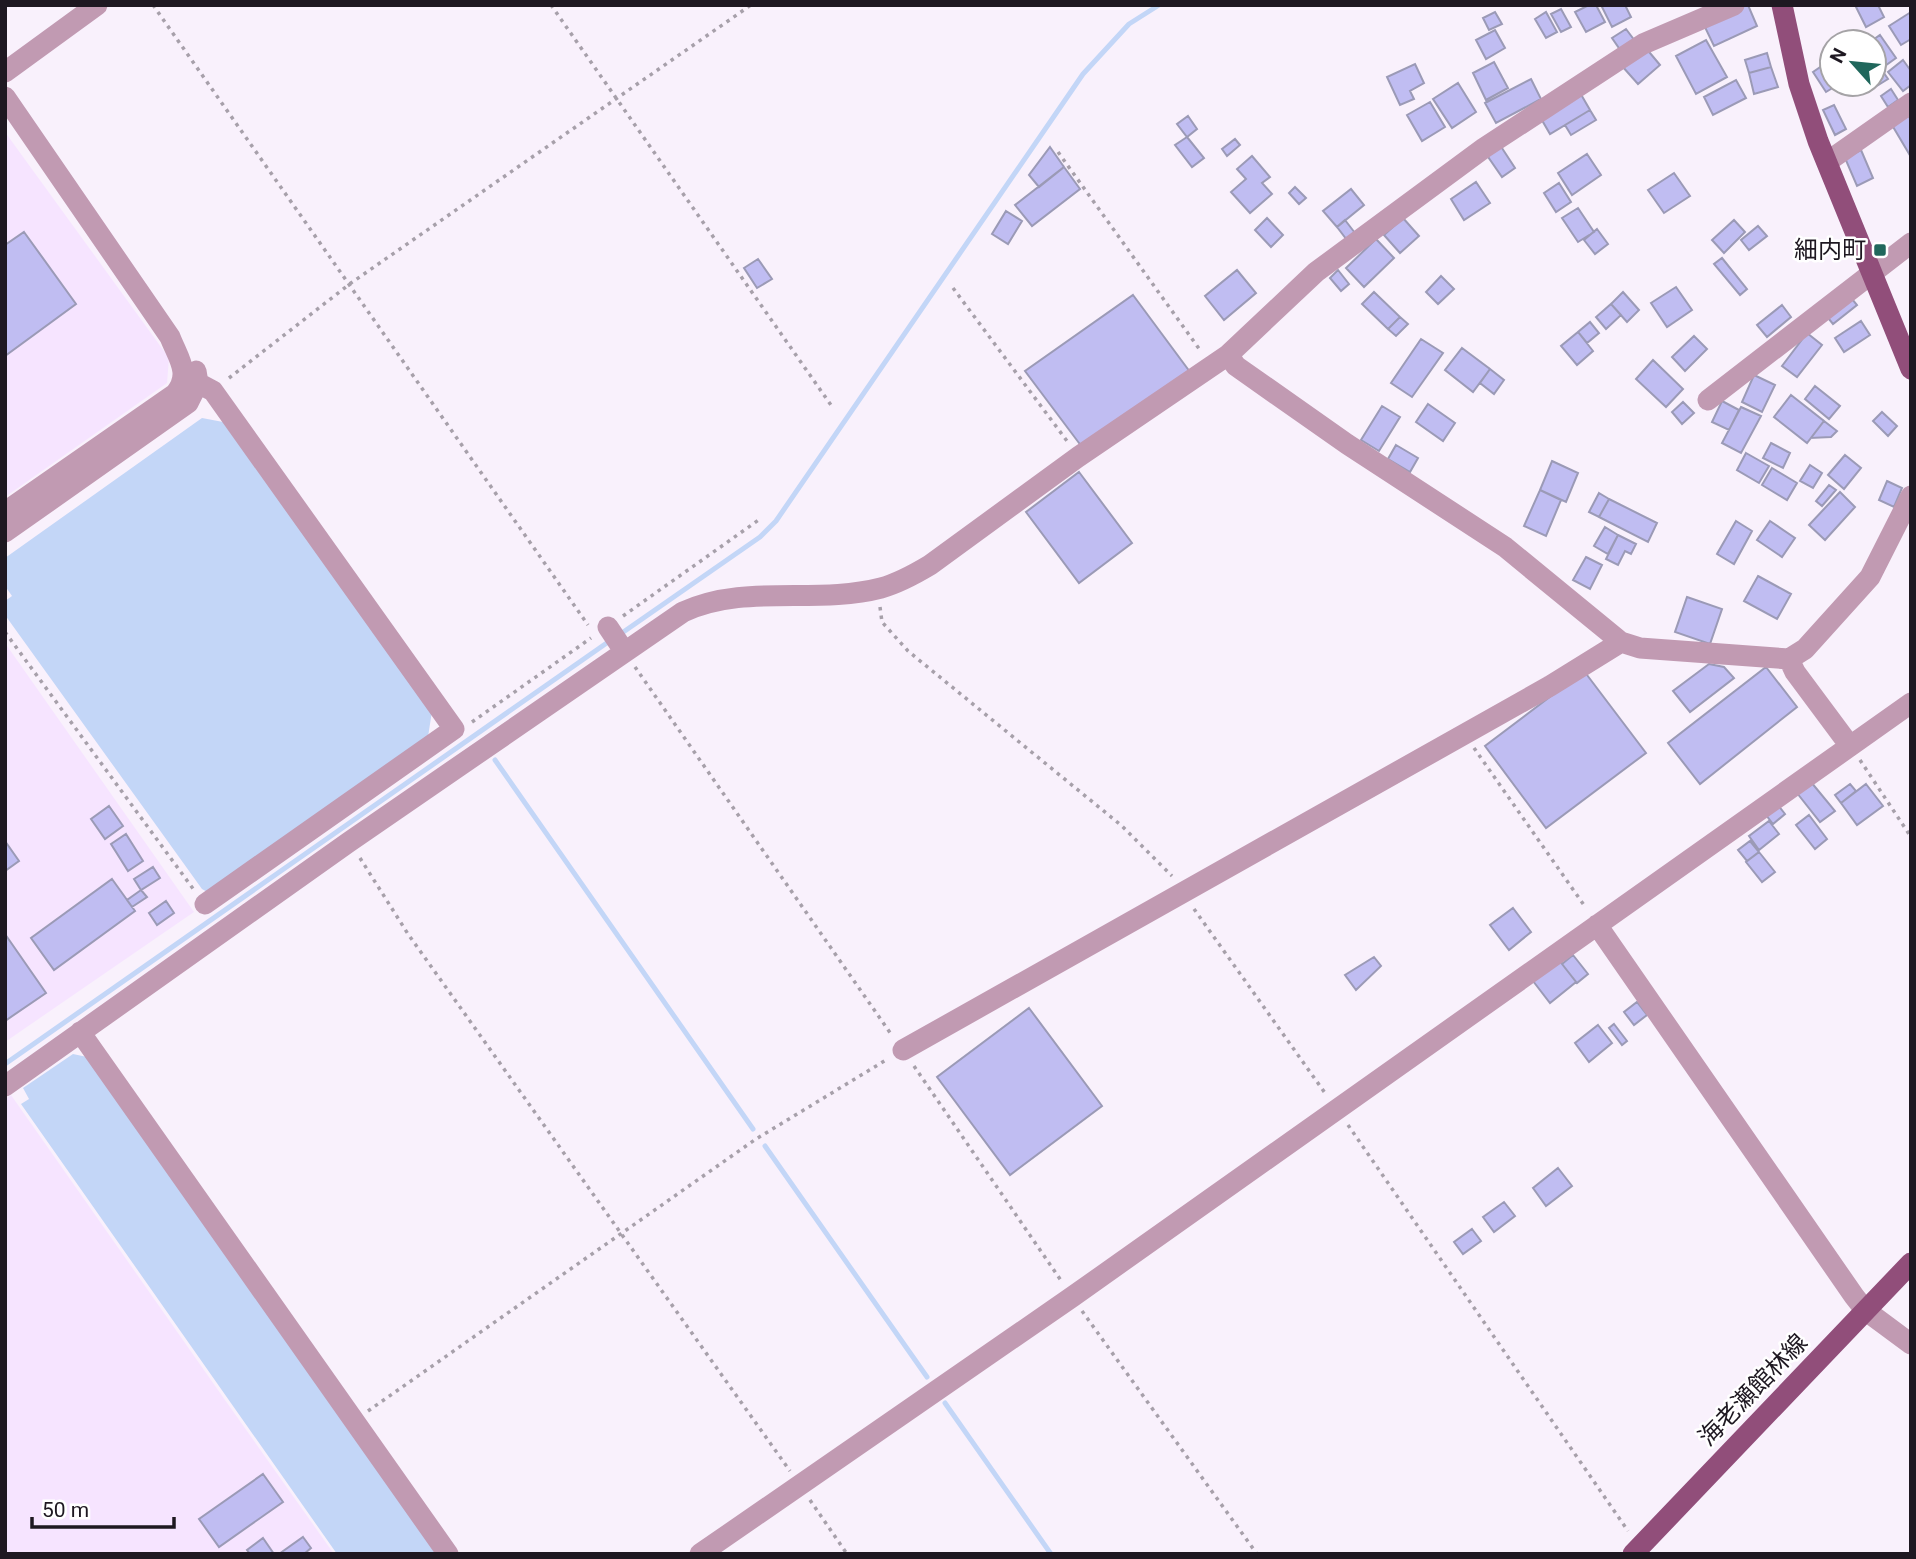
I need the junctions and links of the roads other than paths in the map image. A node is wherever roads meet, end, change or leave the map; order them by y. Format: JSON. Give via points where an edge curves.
{"nodes":[{"id":1,"x":97,"y":5,"type":"edge"},
{"id":2,"x":1734,"y":5,"type":"edge"},
{"id":3,"x":1782,"y":5,"type":"edge"},
{"id":4,"x":5,"y":72,"type":"edge"},
{"id":5,"x":5,"y":97,"type":"edge"},
{"id":6,"x":1911,"y":103,"type":"edge"},
{"id":7,"x":1827,"y":162,"type":"junction"},
{"id":8,"x":1911,"y":243,"type":"edge"},
{"id":9,"x":1873,"y":270,"type":"junction"},
{"id":10,"x":170,"y":337,"type":"junction"},
{"id":11,"x":1220,"y":360,"type":"junction"},
{"id":12,"x":1911,"y":369,"type":"edge"},
{"id":13,"x":205,"y":387,"type":"junction"},
{"id":14,"x":1708,"y":400,"type":"dead end"},
{"id":15,"x":1911,"y":496,"type":"edge"},
{"id":16,"x":5,"y":512,"type":"edge"},
{"id":17,"x":5,"y":532,"type":"edge"},
{"id":18,"x":1621,"y":642,"type":"junction"},
{"id":19,"x":1789,"y":659,"type":"junction"},
{"id":20,"x":1911,"y":703,"type":"edge"},
{"id":21,"x":1850,"y":746,"type":"junction"},
{"id":22,"x":339,"y":827,"type":"junction"},
{"id":23,"x":205,"y":904,"type":"road end"},
{"id":24,"x":1597,"y":925,"type":"junction"},
{"id":25,"x":80,"y":1032,"type":"junction"},
{"id":26,"x":903,"y":1050,"type":"road end"},
{"id":27,"x":5,"y":1086,"type":"edge"},
{"id":28,"x":1911,"y":1263,"type":"edge"},
{"id":29,"x":1865,"y":1310,"type":"junction"},
{"id":30,"x":1911,"y":1344,"type":"edge"},
{"id":31,"x":1636,"y":1550,"type":"edge"},
{"id":32,"x":447,"y":1554,"type":"edge"},
{"id":33,"x":700,"y":1554,"type":"edge"}],
"edges":[{"from":1,"to":4,"type":"street"},
{"from":2,"to":11,"type":"street","via":[[1643,44],[1484,148],[1316,272]]},
{"from":3,"to":7,"type":"main road","via":[[1799,84]]},
{"from":5,"to":10,"type":"street"},
{"from":6,"to":7,"type":"street"},
{"from":7,"to":9,"type":"main road"},
{"from":8,"to":9,"type":"street"},
{"from":9,"to":12,"type":"main road"},
{"from":9,"to":14,"type":"street"},
{"from":10,"to":13,"type":"street","via":[[191,359]]},
{"from":10,"to":16,"type":"street","via":[[185,372],[175,394]]},
{"from":11,"to":18,"type":"street","via":[[1236,366],[1505,547]]},
{"from":11,"to":22,"type":"street","via":[[908,578],[880,588],[725,598],[616,639]]},
{"from":13,"to":17,"type":"street"},
{"from":13,"to":22,"type":"street","via":[[454,729]]},
{"from":15,"to":19,"type":"street","via":[[1870,577],[1805,649]]},
{"from":18,"to":19,"type":"street","via":[[1665,652]]},
{"from":18,"to":26,"type":"street"},
{"from":19,"to":21,"type":"street"},
{"from":20,"to":21,"type":"street"},
{"from":21,"to":24,"type":"street"},
{"from":22,"to":23,"type":"street"},
{"from":22,"to":25,"type":"street"},
{"from":24,"to":29,"type":"street"},
{"from":24,"to":33,"type":"street"},
{"from":25,"to":27,"type":"street"},
{"from":25,"to":32,"type":"street"},
{"from":28,"to":29,"type":"main road","name":"海老瀬館林線"},
{"from":29,"to":30,"type":"street"},
{"from":29,"to":31,"type":"main road","name":"海老瀬館林線"}]}
